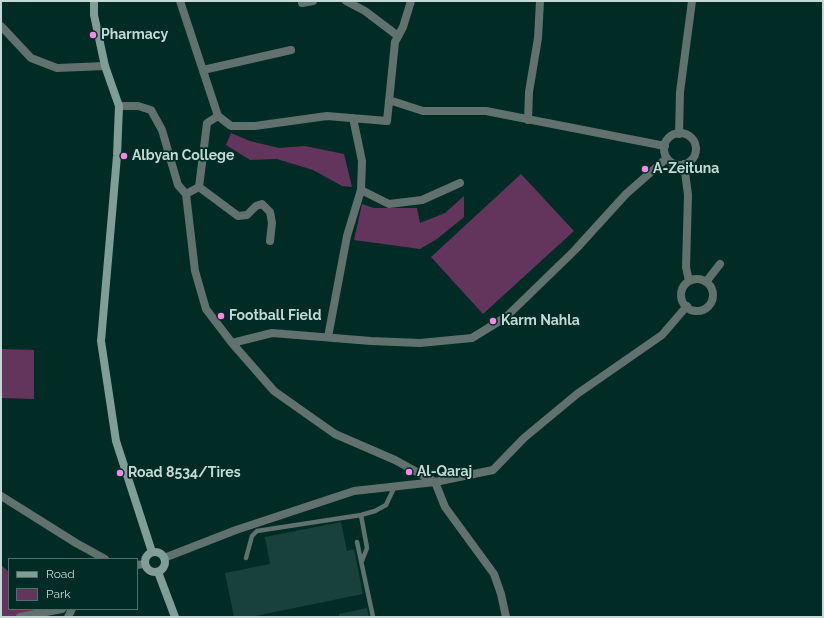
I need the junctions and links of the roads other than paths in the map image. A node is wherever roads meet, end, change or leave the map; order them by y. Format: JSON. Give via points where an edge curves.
{"nodes":[{"id":1,"x":94,"y":1,"type":"edge"},
{"id":2,"x":180,"y":1,"type":"edge"},
{"id":3,"x":313,"y":1,"type":"edge"},
{"id":4,"x":346,"y":1,"type":"edge"},
{"id":5,"x":411,"y":1,"type":"edge"},
{"id":6,"x":540,"y":1,"type":"edge"},
{"id":7,"x":692,"y":1,"type":"edge"},
{"id":8,"x":302,"y":3,"type":"dead end"},
{"id":9,"x":1,"y":26,"type":"edge"},
{"id":10,"x":398,"y":36,"type":"junction"},
{"id":11,"x":291,"y":50,"type":"dead end"},
{"id":12,"x":105,"y":66,"type":"junction"},
{"id":13,"x":203,"y":70,"type":"junction"},
{"id":14,"x":389,"y":100,"type":"junction"},
{"id":15,"x":119,"y":106,"type":"junction"},
{"id":16,"x":218,"y":116,"type":"junction"},
{"id":17,"x":354,"y":118,"type":"junction"},
{"id":18,"x":528,"y":120,"type":"junction"},
{"id":19,"x":679,"y":134,"type":"junction"},
{"id":20,"x":665,"y":146,"type":"junction"},
{"id":21,"x":667,"y":158,"type":"junction"},
{"id":22,"x":684,"y":164,"type":"junction"},
{"id":23,"x":460,"y":183,"type":"dead end"},
{"id":24,"x":199,"y":187,"type":"junction"},
{"id":25,"x":361,"y":190,"type":"junction"},
{"id":26,"x":186,"y":194,"type":"junction"},
{"id":27,"x":270,"y":241,"type":"dead end"},
{"id":28,"x":720,"y":264,"type":"dead end"},
{"id":29,"x":690,"y":281,"type":"junction"},
{"id":30,"x":706,"y":282,"type":"junction"},
{"id":31,"x":687,"y":306,"type":"junction"},
{"id":32,"x":328,"y":336,"type":"junction"},
{"id":33,"x":232,"y":343,"type":"junction"},
{"id":34,"x":435,"y":482,"type":"junction"},
{"id":35,"x":394,"y":488,"type":"junction"},
{"id":36,"x":1,"y":496,"type":"edge"},
{"id":37,"x":361,"y":515,"type":"junction"},
{"id":38,"x":357,"y":542,"type":"dead end"},
{"id":39,"x":152,"y":552,"type":"junction"},
{"id":40,"x":103,"y":558,"type":"edge"},
{"id":41,"x":164,"y":558,"type":"junction"},
{"id":42,"x":246,"y":558,"type":"dead end"},
{"id":43,"x":362,"y":562,"type":"junction"},
{"id":44,"x":141,"y":564,"type":"edge"},
{"id":45,"x":158,"y":572,"type":"junction"},
{"id":46,"x":57,"y":610,"type":"edge"},
{"id":47,"x":20,"y":617,"type":"edge"},
{"id":48,"x":175,"y":617,"type":"edge"},
{"id":49,"x":374,"y":617,"type":"edge"},
{"id":50,"x":506,"y":617,"type":"edge"}],
"edges":[{"from":1,"to":12,"type":"main road","via":[[94,15]]},
{"from":2,"to":13,"type":"street"},
{"from":3,"to":8,"type":"street"},
{"from":4,"to":10,"type":"street","via":[[365,11]]},
{"from":5,"to":10,"type":"street"},
{"from":6,"to":18,"type":"street"},
{"from":7,"to":19,"type":"street","via":[[680,92]]},
{"from":9,"to":12,"type":"street","via":[[31,58],[57,68]]},
{"from":10,"to":14,"type":"street","via":[[395,42]]},
{"from":11,"to":13,"type":"street"},
{"from":12,"to":15,"type":"main road"},
{"from":13,"to":16,"type":"street"},
{"from":14,"to":17,"type":"street","via":[[387,121]]},
{"from":14,"to":18,"type":"street","via":[[423,111],[486,112]]},
{"from":15,"to":26,"type":"street","via":[[138,106],[151,110],[162,130],[178,185]]},
{"from":15,"to":39,"type":"main road","via":[[101,340],[116,441]]},
{"from":16,"to":17,"type":"street","via":[[231,126],[255,126],[327,116]]},
{"from":16,"to":24,"type":"street","via":[[206,123]]},
{"from":17,"to":25,"type":"street","via":[[362,161]]},
{"from":18,"to":20,"type":"street"},
{"from":19,"to":20,"type":"street","via":[[668,138]]},
{"from":19,"to":22,"type":"street","via":[[691,138],[696,147],[693,157]]},
{"from":20,"to":21,"type":"street"},
{"from":21,"to":22,"type":"street","via":[[675,164]]},
{"from":21,"to":32,"type":"street","via":[[626,194],[576,250],[506,317],[472,338],[420,343]]},
{"from":22,"to":29,"type":"street","via":[[688,195],[686,267]]},
{"from":23,"to":25,"type":"street","via":[[422,200],[389,204]]},
{"from":24,"to":26,"type":"street"},
{"from":24,"to":27,"type":"street","via":[[238,216],[247,215],[262,204],[270,212]]},
{"from":25,"to":32,"type":"street","via":[[347,236]]},
{"from":26,"to":33,"type":"street","via":[[197,278],[206,308]]},
{"from":28,"to":30,"type":"street"},
{"from":29,"to":30,"type":"street","via":[[699,279]]},
{"from":29,"to":31,"type":"street","via":[[685,284],[681,294]]},
{"from":30,"to":31,"type":"street","via":[[713,293],[711,302],[698,310]]},
{"from":31,"to":34,"type":"street","via":[[662,334],[577,394],[524,438],[493,470]]},
{"from":32,"to":33,"type":"street","via":[[272,333]]},
{"from":33,"to":34,"type":"street","via":[[274,391],[335,434],[395,460]]},
{"from":34,"to":35,"type":"street"},
{"from":34,"to":50,"type":"street","via":[[445,507],[494,574]]},
{"from":35,"to":37,"type":"lane","via":[[386,505]]},
{"from":35,"to":41,"type":"street","via":[[354,491],[236,530]]},
{"from":36,"to":40,"type":"street","via":[[76,544]]},
{"from":37,"to":42,"type":"lane","via":[[257,531],[252,536]]},
{"from":37,"to":43,"type":"lane","via":[[367,548]]},
{"from":38,"to":43,"type":"lane"},
{"from":39,"to":41,"type":"main road","via":[[158,552]]},
{"from":39,"to":44,"type":"main road"},
{"from":41,"to":45,"type":"main road","via":[[164,566]]},
{"from":43,"to":49,"type":"lane"},
{"from":44,"to":45,"type":"main road","via":[[149,570]]},
{"from":45,"to":48,"type":"main road"},
{"from":46,"to":47,"type":"street"}]}
